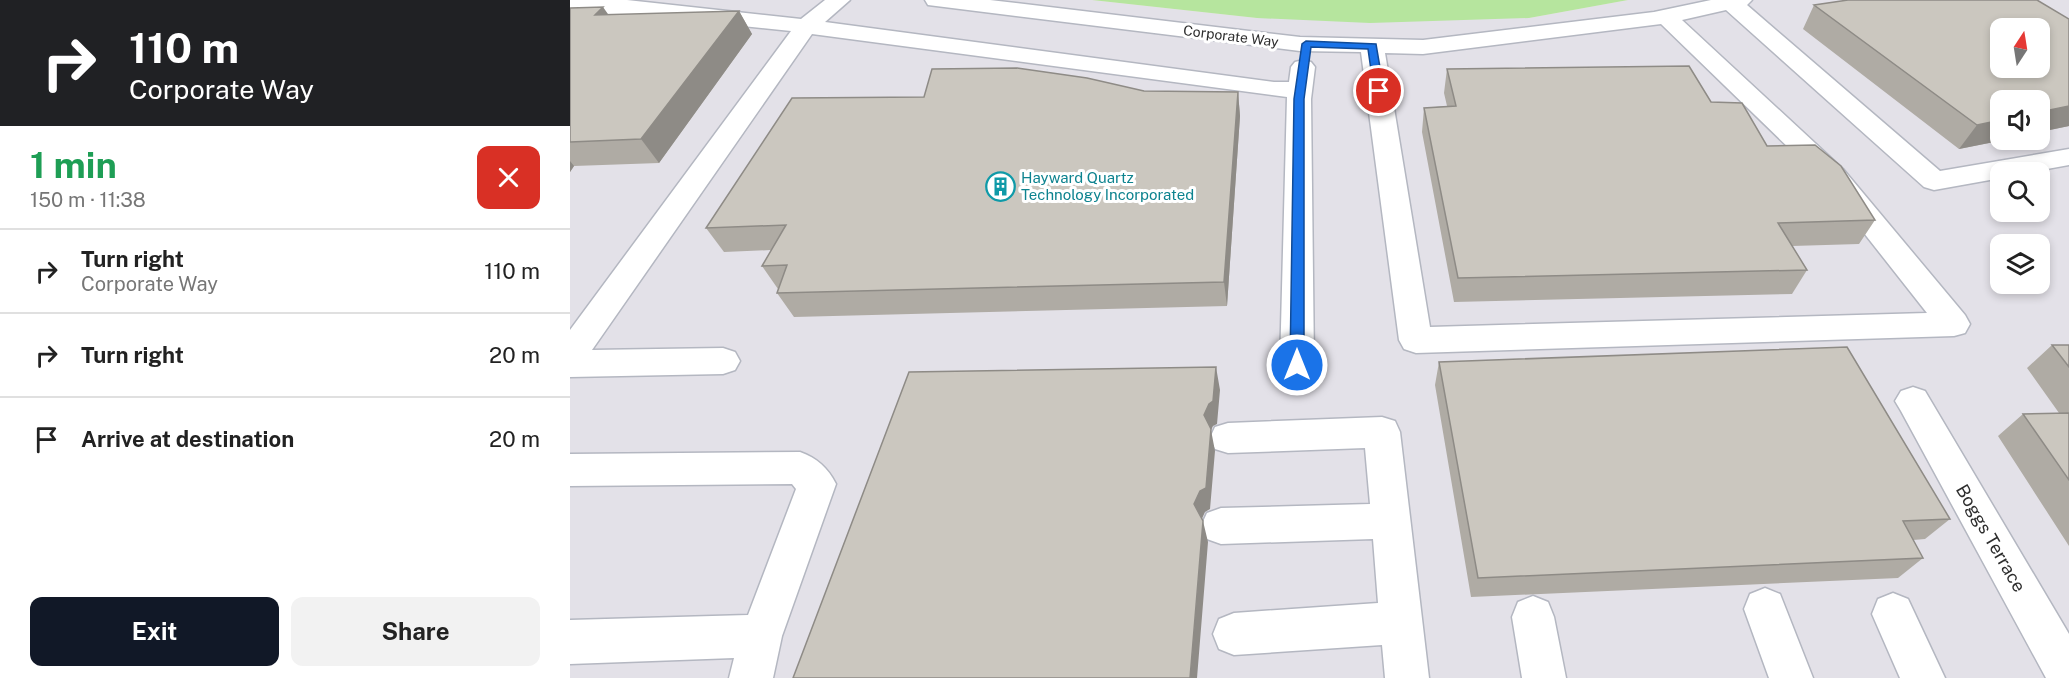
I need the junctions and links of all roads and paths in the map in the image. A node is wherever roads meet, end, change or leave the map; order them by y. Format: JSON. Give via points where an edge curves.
{"nodes":[{"id":1,"x":838,"y":0,"type":"edge"},
{"id":2,"x":936,"y":0,"type":"edge"},
{"id":3,"x":1736,"y":1,"type":"edge"},
{"id":4,"x":658,"y":5,"type":"edge"},
{"id":5,"x":570,"y":7,"type":"edge"},
{"id":6,"x":1666,"y":17,"type":"junction"},
{"id":7,"x":806,"y":26,"type":"junction"},
{"id":8,"x":1306,"y":44,"type":"junction"},
{"id":9,"x":1372,"y":46,"type":"junction"},
{"id":10,"x":1300,"y":90,"type":"junction"},
{"id":11,"x":2069,"y":157,"type":"edge"},
{"id":12,"x":570,"y":355,"type":"edge"},
{"id":13,"x":723,"y":361,"type":"dead end"},
{"id":14,"x":570,"y":364,"type":"edge"},
{"id":15,"x":1297,"y":365,"type":"dead end"},
{"id":16,"x":1913,"y":401,"type":"dead end"},
{"id":17,"x":1228,"y":438,"type":"dead end"},
{"id":18,"x":570,"y":470,"type":"edge"},
{"id":19,"x":1391,"y":521,"type":"junction"},
{"id":20,"x":1221,"y":526,"type":"dead end"},
{"id":21,"x":1765,"y":609,"type":"dead end"},
{"id":22,"x":1893,"y":614,"type":"dead end"},
{"id":23,"x":1533,"y":617,"type":"dead end"},
{"id":24,"x":1401,"y":623,"type":"junction"},
{"id":25,"x":1234,"y":634,"type":"dead end"},
{"id":26,"x":761,"y":636,"type":"junction"},
{"id":27,"x":570,"y":642,"type":"edge"},
{"id":28,"x":2069,"y":676,"type":"edge"},
{"id":29,"x":751,"y":678,"type":"edge"},
{"id":30,"x":1407,"y":678,"type":"edge"},
{"id":31,"x":1544,"y":678,"type":"edge"},
{"id":32,"x":1791,"y":678,"type":"edge"},
{"id":33,"x":1923,"y":678,"type":"edge"}],
"edges":[{"from":1,"to":7,"type":"street"},
{"from":2,"to":8,"type":"street","name":"Corporate Way"},
{"from":3,"to":6,"type":"street","name":"Corporate Way"},
{"from":3,"to":11,"type":"street","via":[[1934,181]]},
{"from":4,"to":5,"type":"street"},
{"from":4,"to":7,"type":"street"},
{"from":6,"to":9,"type":"street","name":"Corporate Way","via":[[1424,47]]},
{"from":6,"to":9,"type":"street","via":[[1833,175],[1954,324],[1416,340]]},
{"from":7,"to":10,"type":"street"},
{"from":7,"to":12,"type":"street"},
{"from":8,"to":9,"type":"street","name":"Corporate Way"},
{"from":8,"to":10,"type":"street"},
{"from":10,"to":15,"type":"street"},
{"from":13,"to":14,"type":"street"},
{"from":16,"to":28,"type":"street","name":"Boggs Terrace"},
{"from":17,"to":19,"type":"street","via":[[1382,432]]},
{"from":18,"to":26,"type":"street","via":[[800,468],[817,484]]},
{"from":19,"to":20,"type":"street"},
{"from":19,"to":24,"type":"street"},
{"from":21,"to":32,"type":"street"},
{"from":22,"to":33,"type":"street"},
{"from":23,"to":31,"type":"street"},
{"from":24,"to":25,"type":"street"},
{"from":24,"to":30,"type":"street"},
{"from":26,"to":27,"type":"street"},
{"from":26,"to":29,"type":"street"}]}
